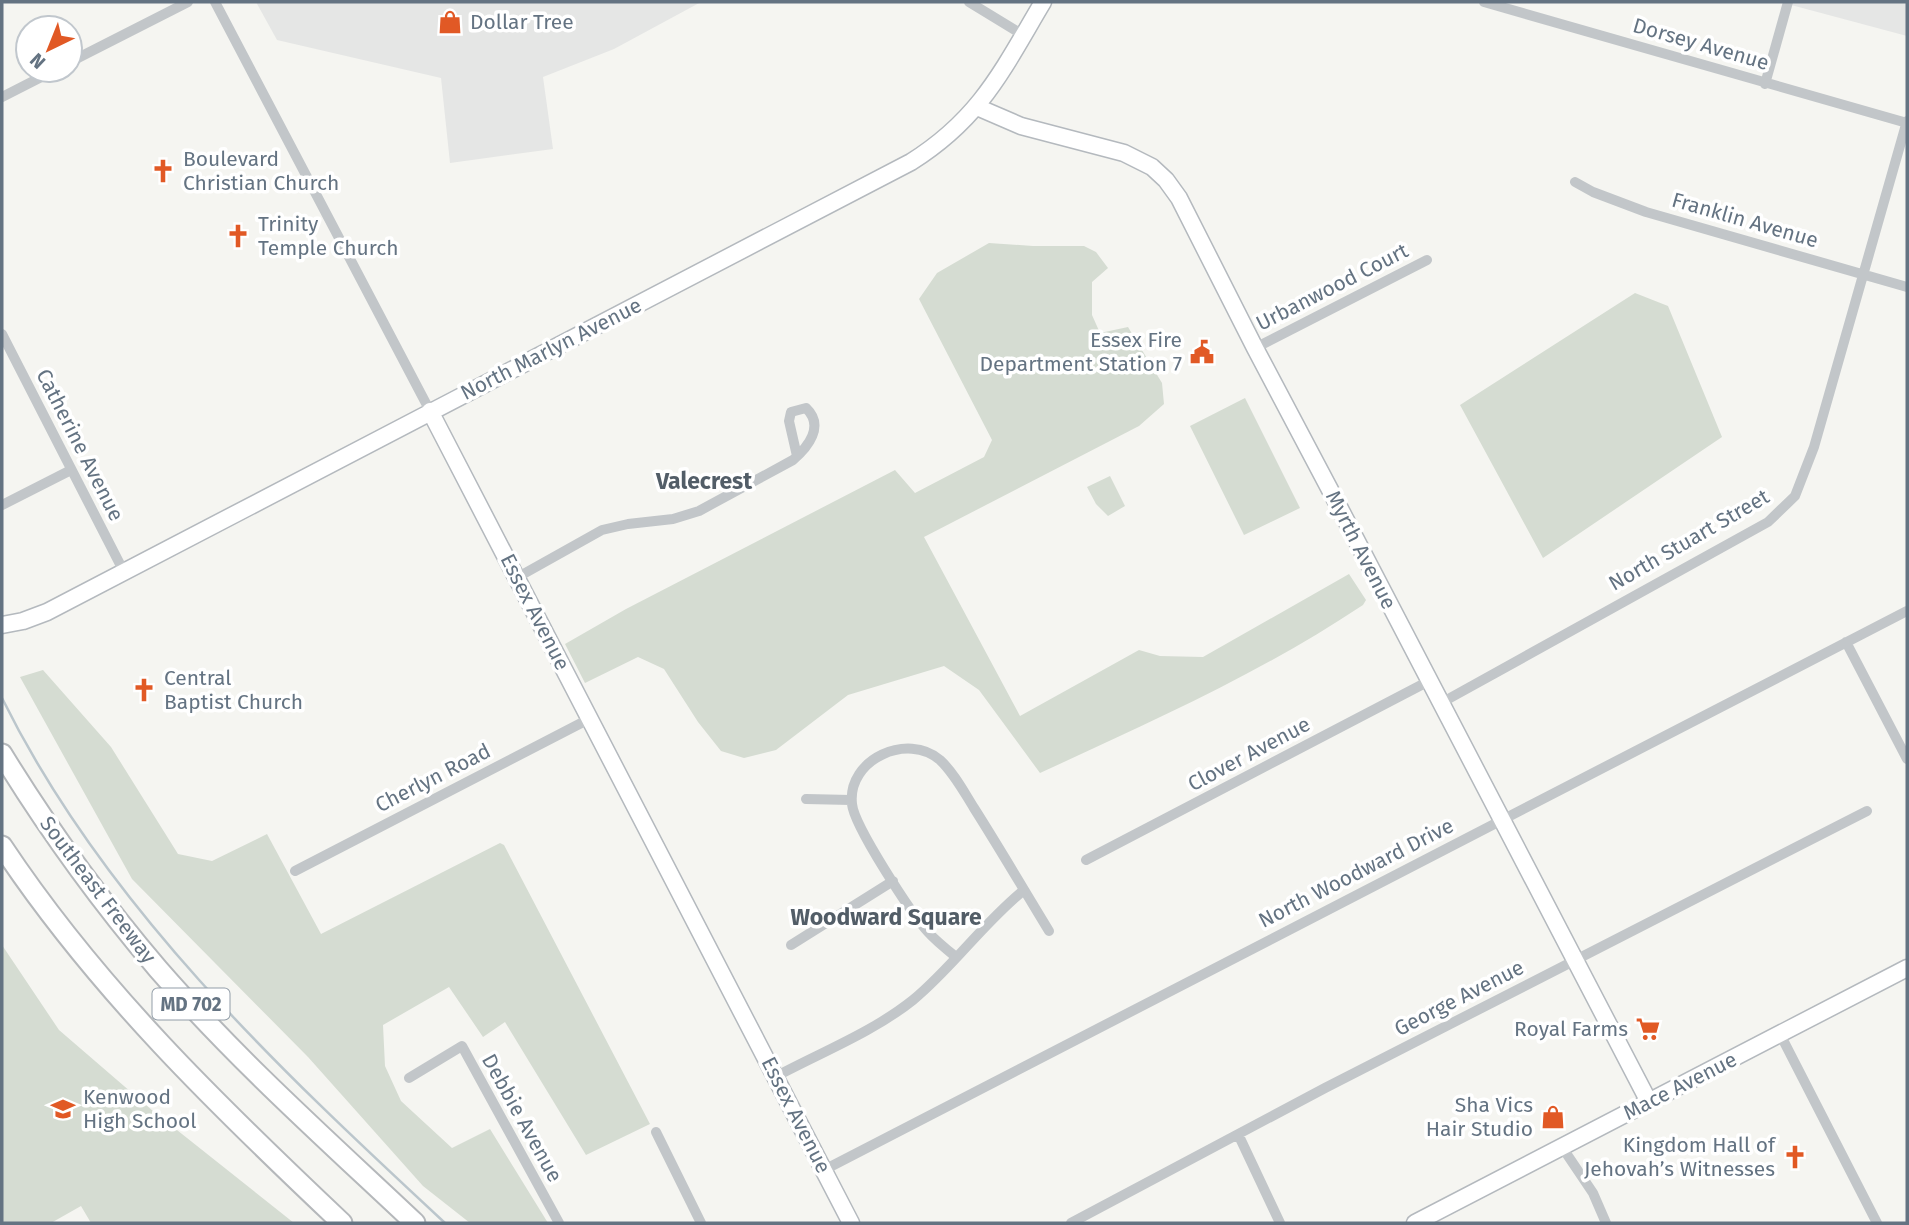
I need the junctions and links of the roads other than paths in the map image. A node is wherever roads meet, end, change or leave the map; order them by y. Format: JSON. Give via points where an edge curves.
{"nodes":[{"id":1,"x":188,"y":2,"type":"edge"},
{"id":2,"x":215,"y":2,"type":"edge"},
{"id":3,"x":969,"y":2,"type":"edge"},
{"id":4,"x":1043,"y":2,"type":"edge"},
{"id":5,"x":1484,"y":2,"type":"edge"},
{"id":6,"x":1788,"y":2,"type":"edge"},
{"id":7,"x":1023,"y":35,"type":"junction"},
{"id":8,"x":84,"y":55,"type":"edge"},
{"id":9,"x":28,"y":84,"type":"edge"},
{"id":10,"x":1765,"y":84,"type":"junction"},
{"id":11,"x":2,"y":97,"type":"edge"},
{"id":12,"x":977,"y":107,"type":"junction"},
{"id":13,"x":1907,"y":122,"type":"edge"},
{"id":14,"x":1574,"y":182,"type":"dead end"},
{"id":15,"x":1427,"y":260,"type":"dead end"},
{"id":16,"x":1863,"y":274,"type":"junction"},
{"id":17,"x":1907,"y":287,"type":"edge"},
{"id":18,"x":2,"y":334,"type":"edge"},
{"id":19,"x":1255,"y":348,"type":"junction"},
{"id":20,"x":430,"y":411,"type":"junction"},
{"id":21,"x":797,"y":456,"type":"dead end"},
{"id":22,"x":71,"y":470,"type":"junction"},
{"id":23,"x":2,"y":505,"type":"edge"},
{"id":24,"x":124,"y":572,"type":"junction"},
{"id":25,"x":518,"y":577,"type":"junction"},
{"id":26,"x":1907,"y":611,"type":"edge"},
{"id":27,"x":2,"y":625,"type":"edge"},
{"id":28,"x":1846,"y":642,"type":"junction"},
{"id":29,"x":1429,"y":681,"type":"junction"},
{"id":30,"x":1441,"y":704,"type":"junction"},
{"id":31,"x":589,"y":719,"type":"junction"},
{"id":32,"x":2,"y":754,"type":"edge"},
{"id":33,"x":1907,"y":758,"type":"edge"},
{"id":34,"x":806,"y":799,"type":"dead end"},
{"id":35,"x":851,"y":800,"type":"junction"},
{"id":36,"x":1867,"y":811,"type":"dead end"},
{"id":37,"x":1502,"y":819,"type":"junction"},
{"id":38,"x":2,"y":846,"type":"edge"},
{"id":39,"x":1086,"y":860,"type":"dead end"},
{"id":40,"x":295,"y":871,"type":"dead end"},
{"id":41,"x":893,"y":881,"type":"junction"},
{"id":42,"x":1024,"y":890,"type":"junction"},
{"id":43,"x":1049,"y":931,"type":"dead end"},
{"id":44,"x":791,"y":945,"type":"dead end"},
{"id":45,"x":956,"y":957,"type":"junction"},
{"id":46,"x":1576,"y":960,"type":"junction"},
{"id":47,"x":1907,"y":968,"type":"edge"},
{"id":48,"x":1780,"y":1034,"type":"junction"},
{"id":49,"x":777,"y":1076,"type":"junction"},
{"id":50,"x":409,"y":1078,"type":"dead end"},
{"id":51,"x":1648,"y":1102,"type":"junction"},
{"id":52,"x":656,"y":1132,"type":"dead end"},
{"id":53,"x":1239,"y":1136,"type":"junction"},
{"id":54,"x":1562,"y":1147,"type":"junction"},
{"id":55,"x":824,"y":1170,"type":"junction"},
{"id":56,"x":342,"y":1223,"type":"edge"},
{"id":57,"x":415,"y":1223,"type":"edge"},
{"id":58,"x":559,"y":1223,"type":"edge"},
{"id":59,"x":701,"y":1223,"type":"edge"},
{"id":60,"x":852,"y":1223,"type":"edge"},
{"id":61,"x":1071,"y":1223,"type":"edge"},
{"id":62,"x":1280,"y":1223,"type":"edge"},
{"id":63,"x":1415,"y":1223,"type":"edge"},
{"id":64,"x":1606,"y":1223,"type":"edge"},
{"id":65,"x":1877,"y":1223,"type":"edge"}],
"edges":[{"from":1,"to":8,"type":"street"},
{"from":2,"to":20,"type":"street","name":"Essex Avenue"},
{"from":3,"to":7,"type":"street"},
{"from":4,"to":7,"type":"street","name":"North Marlyn Avenue"},
{"from":5,"to":10,"type":"street","name":"Dorsey Avenue"},
{"from":6,"to":10,"type":"street"},
{"from":7,"to":12,"type":"street","name":"North Marlyn Avenue"},
{"from":9,"to":11,"type":"street"},
{"from":10,"to":13,"type":"street","name":"Dorsey Avenue"},
{"from":12,"to":19,"type":"street","name":"Myrth Avenue","via":[[1021,126],[1124,153],[1152,167],[1179,198]]},
{"from":12,"to":20,"type":"street","name":"North Marlyn Avenue","via":[[943,141],[911,162]]},
{"from":13,"to":16,"type":"street","name":"North Stuart Street"},
{"from":14,"to":16,"type":"street","name":"Franklin Avenue","via":[[1646,212]]},
{"from":15,"to":19,"type":"street","name":"Urbanwood Court"},
{"from":16,"to":17,"type":"street","name":"Franklin Avenue"},
{"from":16,"to":30,"type":"street","name":"North Stuart Street","via":[[1807,467],[1800,488],[1787,505],[1768,522]]},
{"from":18,"to":22,"type":"street","name":"Catherine Avenue"},
{"from":19,"to":29,"type":"street","name":"Myrth Avenue"},
{"from":20,"to":24,"type":"street","name":"North Marlyn Avenue"},
{"from":20,"to":25,"type":"street","name":"Essex Avenue"},
{"from":21,"to":25,"type":"street","via":[[699,511],[602,530]]},
{"from":22,"to":23,"type":"street"},
{"from":22,"to":24,"type":"street","name":"Catherine Avenue"},
{"from":24,"to":27,"type":"street","name":"North Marlyn Avenue","via":[[47,612]]},
{"from":25,"to":31,"type":"street","name":"Essex Avenue"},
{"from":26,"to":28,"type":"street","name":"North Woodward Drive"},
{"from":28,"to":33,"type":"street"},
{"from":28,"to":37,"type":"street","name":"North Woodward Drive"},
{"from":29,"to":30,"type":"street","name":"Myrth Avenue"},
{"from":29,"to":39,"type":"street","name":"Clover Avenue"},
{"from":30,"to":37,"type":"street","name":"Myrth Avenue"},
{"from":31,"to":40,"type":"street","name":"Cherlyn Road"},
{"from":31,"to":49,"type":"street","name":"Essex Avenue"},
{"from":32,"to":57,"type":"highway","name":"Southeast Freeway","number":"MD 702","via":[[89,882],[159,969],[250,1066]]},
{"from":34,"to":35,"type":"street"},
{"from":35,"to":41,"type":"street"},
{"from":35,"to":42,"type":"street","via":[[859,776],[880,754],[902,749],[931,754],[954,778]]},
{"from":36,"to":46,"type":"street","name":"George Avenue"},
{"from":37,"to":46,"type":"street","name":"Myrth Avenue"},
{"from":37,"to":55,"type":"street","name":"North Woodward Drive"},
{"from":38,"to":56,"type":"highway","number":"MD 702","via":[[84,958],[157,1042]]},
{"from":41,"to":44,"type":"street"},
{"from":41,"to":45,"type":"street","via":[[922,924]]},
{"from":42,"to":43,"type":"street"},
{"from":42,"to":45,"type":"street"},
{"from":45,"to":49,"type":"street","via":[[893,1014]]},
{"from":46,"to":51,"type":"street","name":"Myrth Avenue"},
{"from":46,"to":53,"type":"street","name":"George Avenue"},
{"from":47,"to":48,"type":"street","name":"Mace Avenue"},
{"from":48,"to":51,"type":"street","name":"Mace Avenue"},
{"from":48,"to":65,"type":"street"},
{"from":49,"to":55,"type":"street","name":"Essex Avenue"},
{"from":50,"to":58,"type":"street","name":"Debbie Avenue","via":[[462,1046]]},
{"from":51,"to":54,"type":"street","name":"Mace Avenue"},
{"from":52,"to":59,"type":"street"},
{"from":53,"to":61,"type":"street","name":"George Avenue"},
{"from":53,"to":62,"type":"street"},
{"from":54,"to":63,"type":"street","name":"Mace Avenue"},
{"from":54,"to":64,"type":"street","via":[[1593,1193]]},
{"from":55,"to":60,"type":"street","name":"Essex Avenue"}]}
